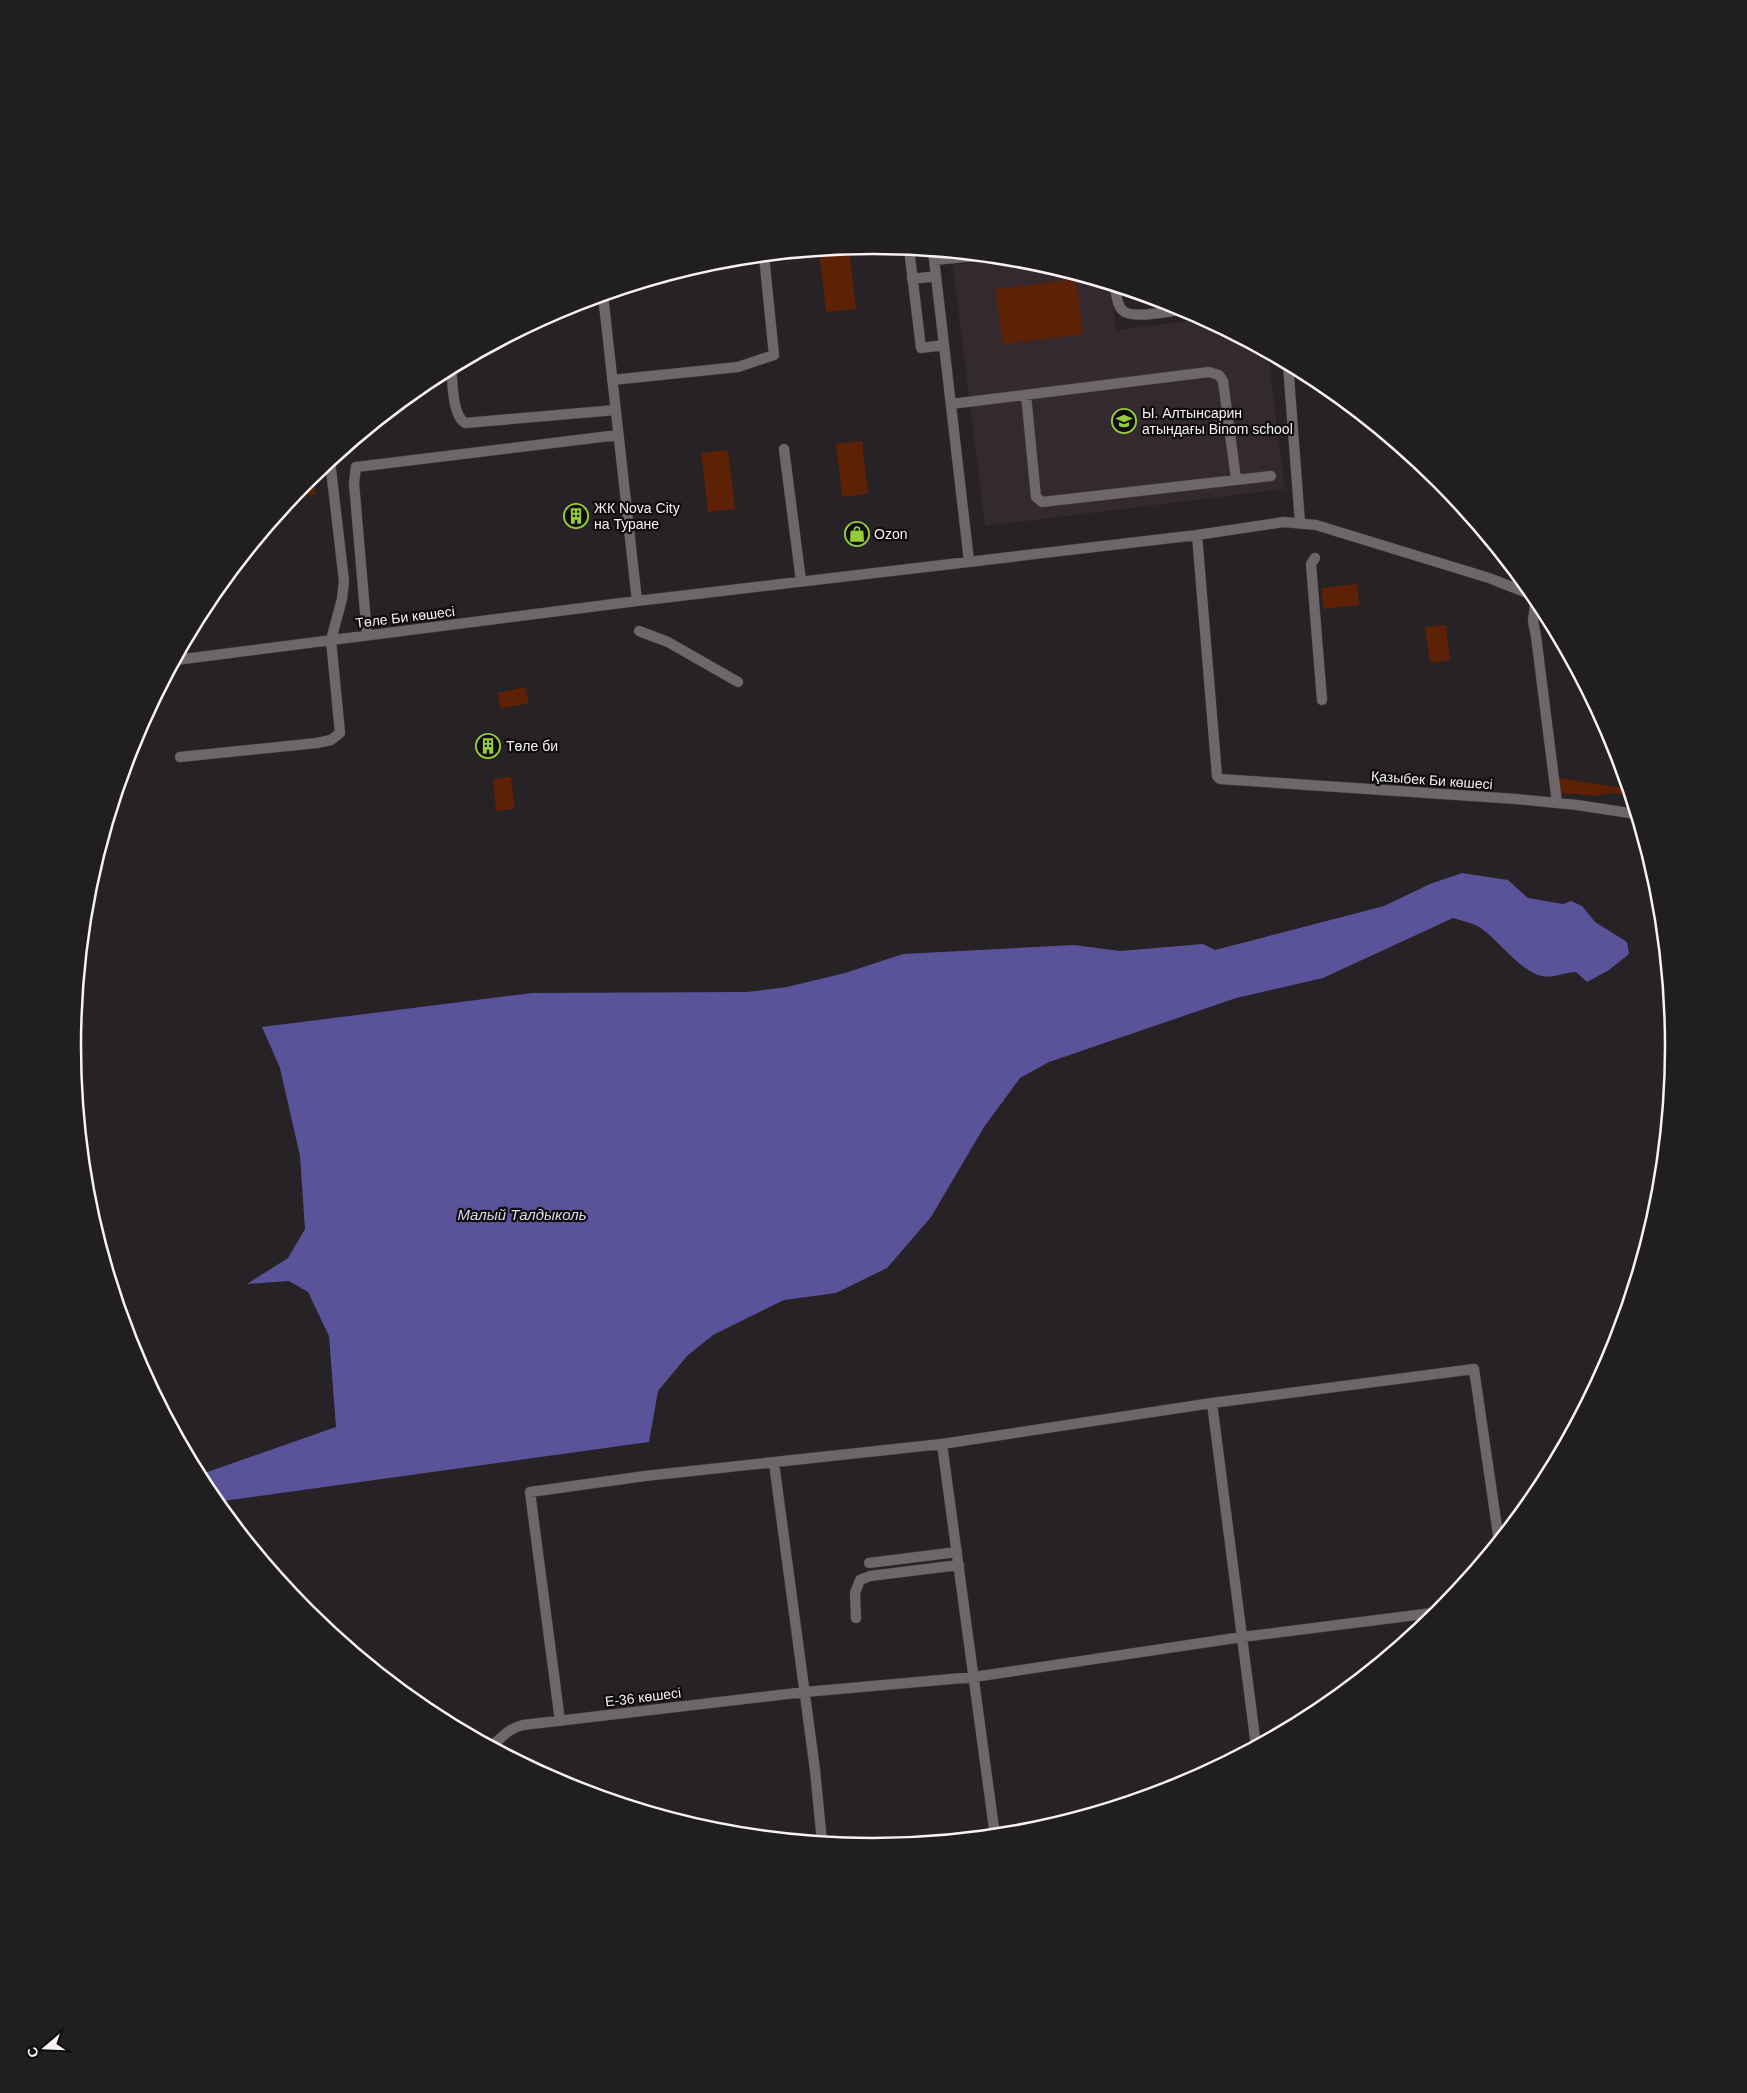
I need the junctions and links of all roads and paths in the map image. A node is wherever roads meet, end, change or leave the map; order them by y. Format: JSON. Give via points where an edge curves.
{"nodes":[{"id":1,"x":909,"y":255,"type":"edge"},
{"id":2,"x":934,"y":256,"type":"edge"},
{"id":3,"x":765,"y":262,"type":"edge"},
{"id":4,"x":936,"y":276,"type":"junction"},
{"id":5,"x":912,"y":279,"type":"junction"},
{"id":6,"x":1116,"y":292,"type":"edge"},
{"id":7,"x":604,"y":302,"type":"edge"},
{"id":8,"x":1167,"y":311,"type":"edge"},
{"id":9,"x":944,"y":345,"type":"junction"},
{"id":10,"x":1289,"y":372,"type":"edge"},
{"id":11,"x":452,"y":376,"type":"edge"},
{"id":12,"x":612,"y":380,"type":"junction"},
{"id":13,"x":1026,"y":395,"type":"junction"},
{"id":14,"x":951,"y":404,"type":"junction"},
{"id":15,"x":616,"y":410,"type":"junction"},
{"id":16,"x":618,"y":435,"type":"junction"},
{"id":17,"x":784,"y":450,"type":"dead end"},
{"id":18,"x":331,"y":469,"type":"edge"},
{"id":19,"x":1271,"y":476,"type":"dead end"},
{"id":20,"x":1236,"y":479,"type":"junction"},
{"id":21,"x":1300,"y":522,"type":"junction"},
{"id":22,"x":1197,"y":535,"type":"junction"},
{"id":23,"x":1315,"y":558,"type":"dead end"},
{"id":24,"x":969,"y":561,"type":"junction"},
{"id":25,"x":801,"y":581,"type":"junction"},
{"id":26,"x":1521,"y":591,"type":"edge"},
{"id":27,"x":637,"y":600,"type":"junction"},
{"id":28,"x":1534,"y":610,"type":"edge"},
{"id":29,"x":639,"y":631,"type":"dead end"},
{"id":30,"x":368,"y":635,"type":"junction"},
{"id":31,"x":331,"y":640,"type":"junction"},
{"id":32,"x":182,"y":659,"type":"edge"},
{"id":33,"x":738,"y":682,"type":"dead end"},
{"id":34,"x":1322,"y":700,"type":"dead end"},
{"id":35,"x":180,"y":758,"type":"dead end"},
{"id":36,"x":1557,"y":803,"type":"junction"},
{"id":37,"x":1631,"y":813,"type":"edge"},
{"id":38,"x":1212,"y":1403,"type":"junction"},
{"id":39,"x":942,"y":1444,"type":"junction"},
{"id":40,"x":774,"y":1462,"type":"junction"},
{"id":41,"x":1498,"y":1534,"type":"edge"},
{"id":42,"x":957,"y":1552,"type":"junction"},
{"id":43,"x":869,"y":1563,"type":"dead end"},
{"id":44,"x":959,"y":1565,"type":"junction"},
{"id":45,"x":1427,"y":1614,"type":"edge"},
{"id":46,"x":856,"y":1618,"type":"dead end"},
{"id":47,"x":1242,"y":1637,"type":"junction"},
{"id":48,"x":974,"y":1677,"type":"junction"},
{"id":49,"x":805,"y":1692,"type":"junction"},
{"id":50,"x":560,"y":1721,"type":"junction"},
{"id":51,"x":1255,"y":1741,"type":"edge"},
{"id":52,"x":495,"y":1742,"type":"edge"},
{"id":53,"x":994,"y":1829,"type":"edge"},
{"id":54,"x":821,"y":1837,"type":"edge"}],
"edges":[{"from":1,"to":5,"type":"street"},
{"from":2,"to":4,"type":"street"},
{"from":3,"to":12,"type":"street","via":[[774,355],[738,368]]},
{"from":4,"to":5,"type":"street"},
{"from":4,"to":9,"type":"street"},
{"from":5,"to":9,"type":"street","via":[[921,348]]},
{"from":6,"to":8,"type":"street","via":[[1121,310],[1130,315]]},
{"from":7,"to":12,"type":"street"},
{"from":9,"to":14,"type":"street"},
{"from":10,"to":21,"type":"street"},
{"from":11,"to":15,"type":"street","via":[[456,410],[465,423]]},
{"from":12,"to":15,"type":"street"},
{"from":13,"to":14,"type":"street"},
{"from":13,"to":20,"type":"street","via":[[1209,372],[1219,375],[1223,381]]},
{"from":13,"to":20,"type":"street","via":[[1036,497],[1042,502]]},
{"from":14,"to":24,"type":"street"},
{"from":15,"to":16,"type":"street"},
{"from":16,"to":27,"type":"street"},
{"from":16,"to":30,"type":"street","via":[[356,466],[354,483]]},
{"from":17,"to":25,"type":"street"},
{"from":18,"to":31,"type":"street","via":[[344,582]]},
{"from":19,"to":20,"type":"street"},
{"from":21,"to":22,"type":"street","name":"Төле Би көшесі"},
{"from":21,"to":26,"type":"street","name":"Төле Би көшесі","via":[[1489,578]]},
{"from":22,"to":24,"type":"street","name":"Төле Би көшесі"},
{"from":22,"to":36,"type":"street","name":"Қазыбек Би көшесі","via":[[1217,776],[1220,780]]},
{"from":23,"to":34,"type":"street","via":[[1312,564]]},
{"from":24,"to":25,"type":"street","name":"Төле Би көшесі"},
{"from":25,"to":27,"type":"street","name":"Төле Би көшесі"},
{"from":27,"to":30,"type":"street","name":"Төле Би көшесі"},
{"from":28,"to":36,"type":"street","via":[[1533,621]]},
{"from":29,"to":33,"type":"street","via":[[668,642]]},
{"from":30,"to":31,"type":"street","name":"Төле Би көшесі"},
{"from":31,"to":32,"type":"street","name":"Төле Би көшесі"},
{"from":31,"to":35,"type":"street","via":[[340,733],[336,737],[316,744]]},
{"from":36,"to":37,"type":"street","name":"Қазыбек Би көшесі"},
{"from":38,"to":39,"type":"street"},
{"from":38,"to":41,"type":"street","via":[[1474,1369]]},
{"from":38,"to":47,"type":"street"},
{"from":39,"to":40,"type":"street"},
{"from":39,"to":42,"type":"street"},
{"from":40,"to":49,"type":"street"},
{"from":40,"to":50,"type":"street","via":[[530,1492]]},
{"from":42,"to":43,"type":"street"},
{"from":42,"to":44,"type":"street"},
{"from":44,"to":46,"type":"street","via":[[860,1580],[856,1586]]},
{"from":44,"to":48,"type":"street"},
{"from":45,"to":47,"type":"street","name":"Е-36 көшесі"},
{"from":47,"to":48,"type":"street","name":"Е-36 көшесі"},
{"from":47,"to":51,"type":"street"},
{"from":48,"to":49,"type":"street","name":"Е-36 көшесі"},
{"from":48,"to":53,"type":"street"},
{"from":49,"to":50,"type":"street","name":"Е-36 көшесі"},
{"from":49,"to":54,"type":"street"},
{"from":50,"to":52,"type":"street","name":"Е-36 көшесі","via":[[509,1729]]}]}
